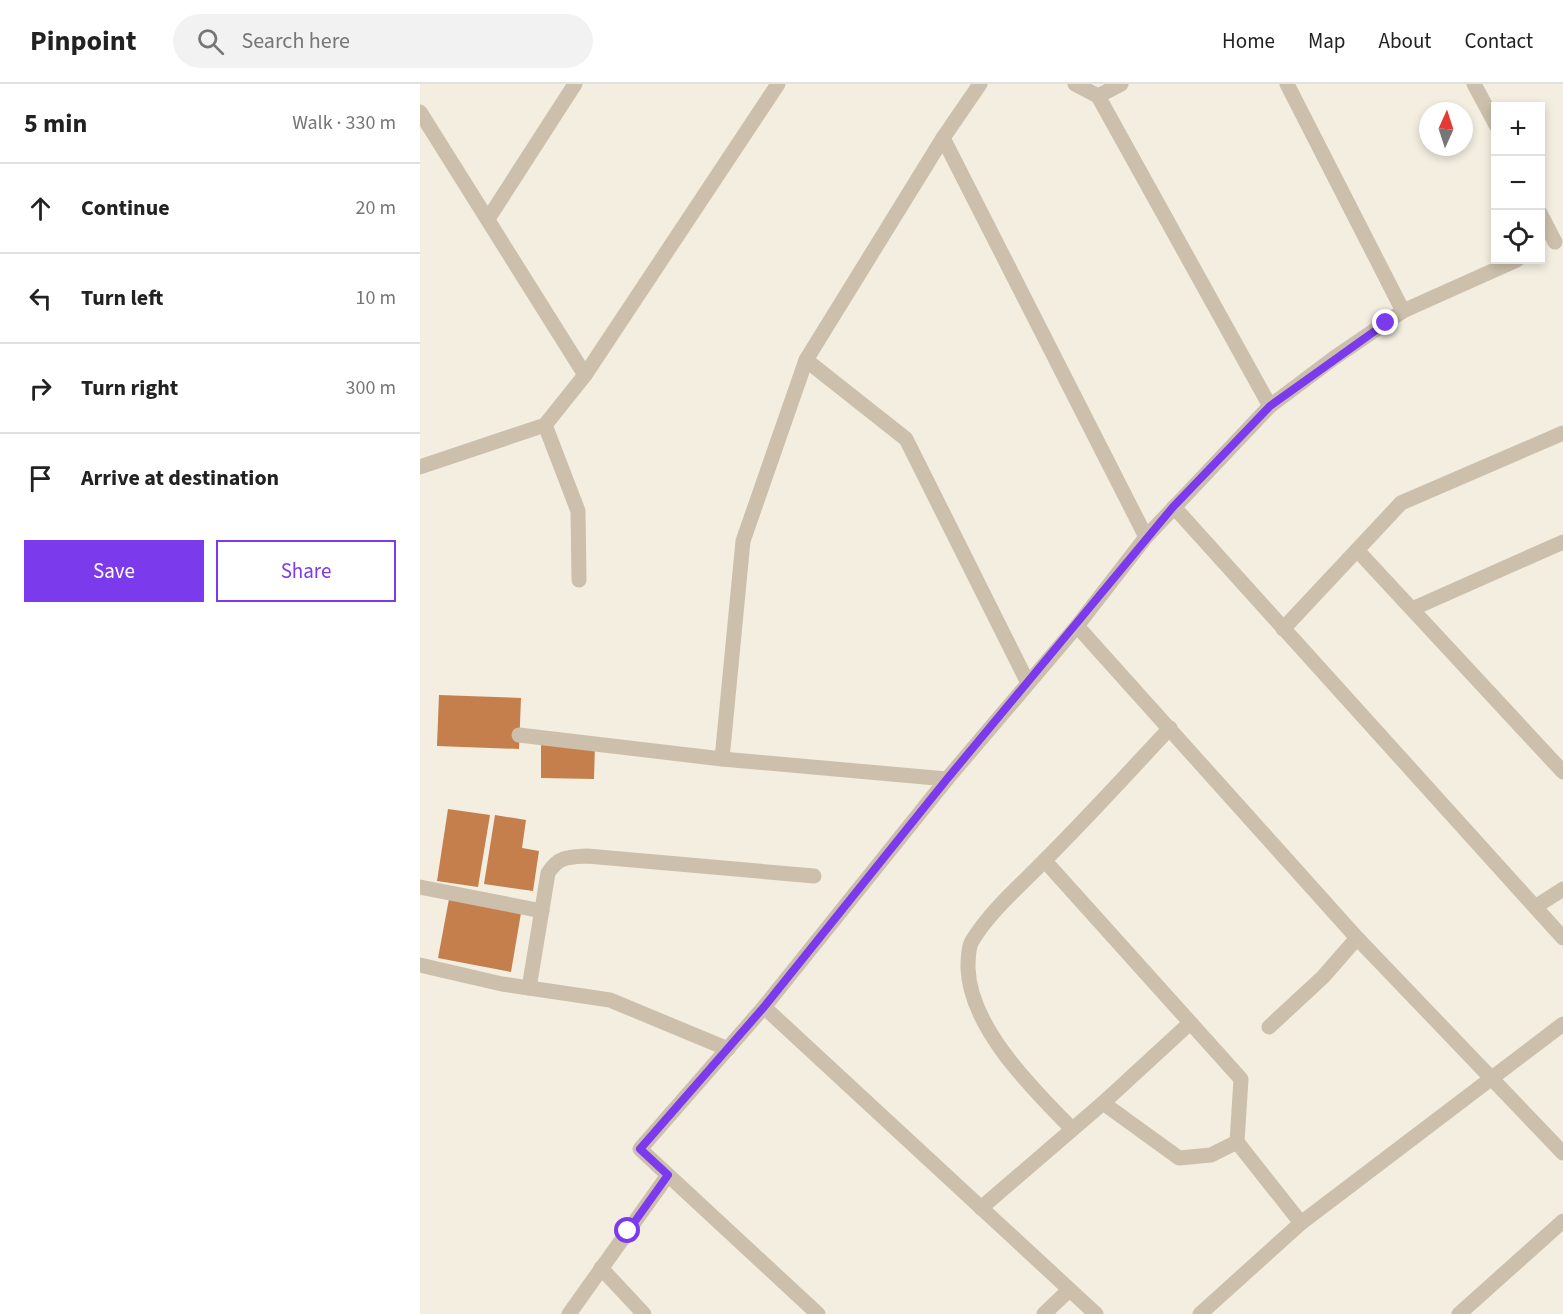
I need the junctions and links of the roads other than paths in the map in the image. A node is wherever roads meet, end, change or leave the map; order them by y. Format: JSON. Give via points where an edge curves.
{"nodes":[{"id":1,"x":575,"y":84,"type":"edge"},
{"id":2,"x":778,"y":84,"type":"edge"},
{"id":3,"x":980,"y":84,"type":"edge"},
{"id":4,"x":1075,"y":84,"type":"edge"},
{"id":5,"x":1122,"y":84,"type":"edge"},
{"id":6,"x":1287,"y":84,"type":"edge"},
{"id":7,"x":1474,"y":84,"type":"edge"},
{"id":8,"x":1098,"y":96,"type":"junction"},
{"id":9,"x":420,"y":112,"type":"edge"},
{"id":10,"x":1491,"y":116,"type":"edge"},
{"id":11,"x":943,"y":138,"type":"junction"},
{"id":12,"x":488,"y":219,"type":"junction"},
{"id":13,"x":1545,"y":220,"type":"edge"},
{"id":14,"x":1559,"y":241,"type":"edge"},
{"id":15,"x":1545,"y":247,"type":"edge"},
{"id":16,"x":1508,"y":264,"type":"edge"},
{"id":17,"x":1403,"y":311,"type":"junction"},
{"id":18,"x":806,"y":360,"type":"junction"},
{"id":19,"x":585,"y":375,"type":"junction"},
{"id":20,"x":1270,"y":406,"type":"junction"},
{"id":21,"x":545,"y":425,"type":"junction"},
{"id":22,"x":1563,"y":433,"type":"edge"},
{"id":23,"x":420,"y":467,"type":"edge"},
{"id":24,"x":1173,"y":507,"type":"junction"},
{"id":25,"x":1146,"y":537,"type":"junction"},
{"id":26,"x":1563,"y":543,"type":"edge"},
{"id":27,"x":1357,"y":550,"type":"junction"},
{"id":28,"x":579,"y":580,"type":"dead end"},
{"id":29,"x":1412,"y":609,"type":"junction"},
{"id":30,"x":1077,"y":626,"type":"junction"},
{"id":31,"x":1283,"y":629,"type":"junction"},
{"id":32,"x":1028,"y":682,"type":"junction"},
{"id":33,"x":1170,"y":728,"type":"junction"},
{"id":34,"x":519,"y":735,"type":"dead end"},
{"id":35,"x":722,"y":759,"type":"junction"},
{"id":36,"x":1562,"y":768,"type":"edge"},
{"id":37,"x":947,"y":779,"type":"junction"},
{"id":38,"x":1045,"y":861,"type":"junction"},
{"id":39,"x":814,"y":876,"type":"dead end"},
{"id":40,"x":420,"y":887,"type":"edge"},
{"id":41,"x":1563,"y":889,"type":"edge"},
{"id":42,"x":1534,"y":907,"type":"junction"},
{"id":43,"x":542,"y":911,"type":"junction"},
{"id":44,"x":1357,"y":938,"type":"junction"},
{"id":45,"x":1563,"y":938,"type":"edge"},
{"id":46,"x":420,"y":965,"type":"edge"},
{"id":47,"x":529,"y":988,"type":"junction"},
{"id":48,"x":764,"y":1007,"type":"junction"},
{"id":49,"x":1190,"y":1023,"type":"junction"},
{"id":50,"x":1563,"y":1024,"type":"edge"},
{"id":51,"x":1269,"y":1027,"type":"dead end"},
{"id":52,"x":728,"y":1048,"type":"junction"},
{"id":53,"x":1491,"y":1076,"type":"junction"},
{"id":54,"x":1102,"y":1103,"type":"junction"},
{"id":55,"x":1072,"y":1129,"type":"junction"},
{"id":56,"x":1237,"y":1142,"type":"junction"},
{"id":57,"x":1563,"y":1153,"type":"edge"},
{"id":58,"x":668,"y":1175,"type":"junction"},
{"id":59,"x":981,"y":1208,"type":"junction"},
{"id":60,"x":1563,"y":1221,"type":"edge"},
{"id":61,"x":1301,"y":1224,"type":"junction"},
{"id":62,"x":601,"y":1268,"type":"junction"},
{"id":63,"x":1069,"y":1290,"type":"junction"},
{"id":64,"x":569,"y":1314,"type":"edge"},
{"id":65,"x":644,"y":1314,"type":"edge"},
{"id":66,"x":818,"y":1314,"type":"edge"},
{"id":67,"x":1044,"y":1314,"type":"edge"},
{"id":68,"x":1096,"y":1314,"type":"edge"},
{"id":69,"x":1200,"y":1314,"type":"edge"},
{"id":70,"x":1459,"y":1314,"type":"edge"}],
"edges":[{"from":1,"to":12,"type":"street"},
{"from":2,"to":19,"type":"street"},
{"from":3,"to":11,"type":"street"},
{"from":4,"to":8,"type":"street"},
{"from":5,"to":8,"type":"street"},
{"from":6,"to":17,"type":"street"},
{"from":7,"to":10,"type":"street"},
{"from":8,"to":20,"type":"street"},
{"from":9,"to":12,"type":"street"},
{"from":11,"to":18,"type":"street"},
{"from":11,"to":25,"type":"street"},
{"from":12,"to":19,"type":"street"},
{"from":13,"to":14,"type":"street"},
{"from":14,"to":15,"type":"street"},
{"from":16,"to":17,"type":"street"},
{"from":17,"to":20,"type":"street"},
{"from":18,"to":32,"type":"street","via":[[906,439]]},
{"from":18,"to":35,"type":"street","via":[[743,541]]},
{"from":19,"to":21,"type":"street"},
{"from":20,"to":24,"type":"street"},
{"from":21,"to":23,"type":"street"},
{"from":21,"to":28,"type":"street","via":[[578,511]]},
{"from":22,"to":27,"type":"street","via":[[1401,503]]},
{"from":24,"to":25,"type":"street"},
{"from":24,"to":31,"type":"street"},
{"from":25,"to":30,"type":"street"},
{"from":26,"to":29,"type":"street"},
{"from":27,"to":29,"type":"street"},
{"from":27,"to":31,"type":"street"},
{"from":29,"to":36,"type":"street"},
{"from":30,"to":32,"type":"street"},
{"from":30,"to":33,"type":"street"},
{"from":31,"to":42,"type":"street"},
{"from":32,"to":37,"type":"street"},
{"from":33,"to":38,"type":"street"},
{"from":33,"to":44,"type":"street"},
{"from":34,"to":35,"type":"street"},
{"from":35,"to":37,"type":"street"},
{"from":37,"to":48,"type":"street"},
{"from":38,"to":49,"type":"street"},
{"from":38,"to":55,"type":"street","via":[[1010,893],[971,943],[969,982],[983,1018],[1018,1074]]},
{"from":39,"to":43,"type":"street","via":[[564,857],[548,873]]},
{"from":40,"to":43,"type":"street"},
{"from":41,"to":42,"type":"street"},
{"from":42,"to":45,"type":"street"},
{"from":43,"to":47,"type":"street"},
{"from":44,"to":51,"type":"street","via":[[1323,977]]},
{"from":44,"to":53,"type":"street"},
{"from":46,"to":47,"type":"street"},
{"from":47,"to":52,"type":"street","via":[[610,1000]]},
{"from":48,"to":52,"type":"street"},
{"from":48,"to":59,"type":"street"},
{"from":49,"to":54,"type":"street"},
{"from":49,"to":56,"type":"street","via":[[1241,1079]]},
{"from":50,"to":53,"type":"street"},
{"from":52,"to":58,"type":"street","via":[[640,1149]]},
{"from":53,"to":57,"type":"street"},
{"from":53,"to":61,"type":"street"},
{"from":54,"to":55,"type":"street"},
{"from":54,"to":56,"type":"street","via":[[1179,1158],[1211,1155]]},
{"from":55,"to":59,"type":"street"},
{"from":56,"to":61,"type":"street"},
{"from":58,"to":62,"type":"street"},
{"from":58,"to":66,"type":"street"},
{"from":59,"to":63,"type":"street"},
{"from":60,"to":70,"type":"street"},
{"from":61,"to":69,"type":"street"},
{"from":62,"to":64,"type":"street"},
{"from":62,"to":65,"type":"street"},
{"from":63,"to":67,"type":"street"},
{"from":63,"to":68,"type":"street"}]}
